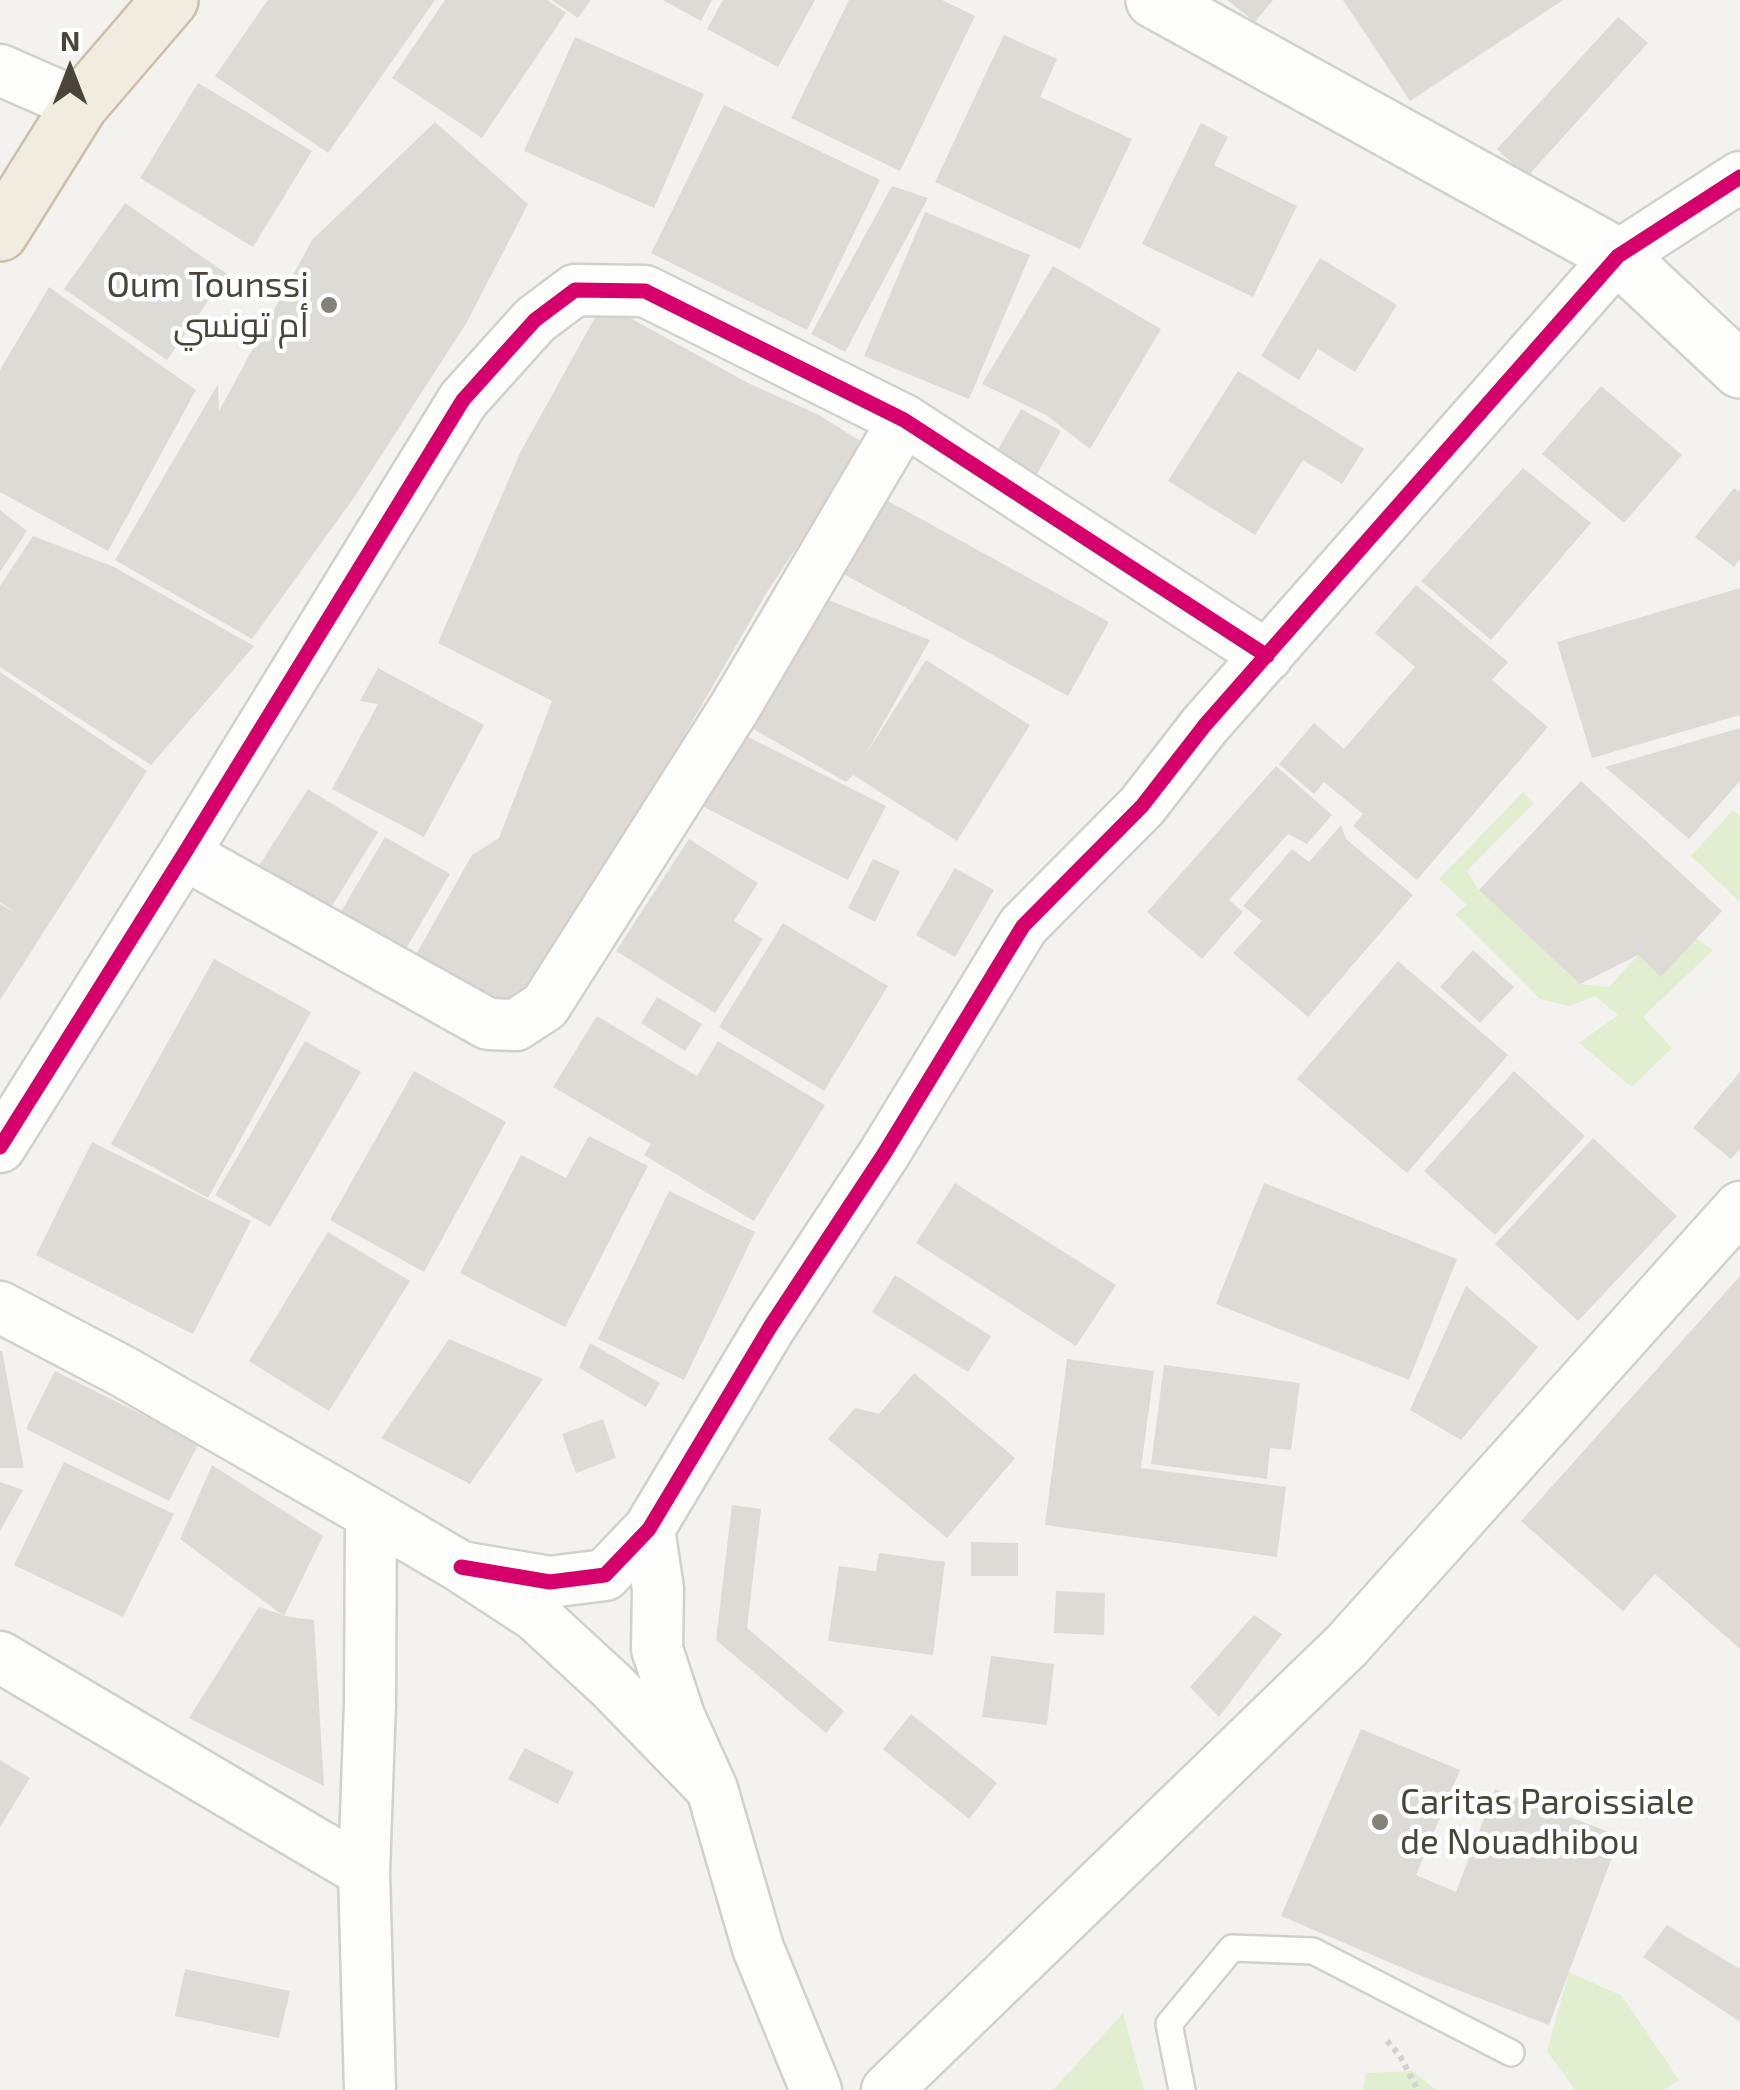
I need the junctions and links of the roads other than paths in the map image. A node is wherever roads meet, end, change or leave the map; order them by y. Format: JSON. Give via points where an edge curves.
{"nodes":[{"id":1,"x":170,"y":0,"type":"edge"},
{"id":2,"x":1154,"y":0,"type":"edge"},
{"id":3,"x":0,"y":70,"type":"edge"},
{"id":4,"x":80,"y":104,"type":"junction"},
{"id":5,"x":1740,"y":177,"type":"edge"},
{"id":6,"x":0,"y":233,"type":"edge"},
{"id":7,"x":1618,"y":256,"type":"junction"},
{"id":8,"x":1740,"y":370,"type":"edge"},
{"id":9,"x":904,"y":420,"type":"junction"},
{"id":10,"x":1266,"y":656,"type":"junction"},
{"id":11,"x":184,"y":854,"type":"junction"},
{"id":12,"x":0,"y":1146,"type":"edge"},
{"id":13,"x":1740,"y":1206,"type":"edge"},
{"id":14,"x":0,"y":1306,"type":"edge"},
{"id":15,"x":371,"y":1514,"type":"junction"},
{"id":16,"x":649,"y":1529,"type":"junction"},
{"id":17,"x":461,"y":1567,"type":"junction"},
{"id":18,"x":0,"y":1657,"type":"edge"},
{"id":19,"x":712,"y":1789,"type":"junction"},
{"id":20,"x":364,"y":1872,"type":"junction"},
{"id":21,"x":1511,"y":2053,"type":"dead end"},
{"id":22,"x":370,"y":2090,"type":"edge"},
{"id":23,"x":816,"y":2090,"type":"edge"},
{"id":24,"x":888,"y":2090,"type":"edge"},
{"id":25,"x":1182,"y":2090,"type":"edge"}],
"edges":[{"from":1,"to":4,"type":"highway"},
{"from":2,"to":7,"type":"street"},
{"from":3,"to":4,"type":"street"},
{"from":4,"to":6,"type":"highway"},
{"from":5,"to":7,"type":"street"},
{"from":7,"to":8,"type":"street"},
{"from":7,"to":10,"type":"street"},
{"from":9,"to":10,"type":"street"},
{"from":9,"to":11,"type":"street","via":[[645,291],[575,290],[535,320],[463,400]]},
{"from":9,"to":11,"type":"street","via":[[735,707],[556,990],[516,1025],[488,1024]]},
{"from":10,"to":16,"type":"street","via":[[1142,806],[1023,926]]},
{"from":11,"to":12,"type":"street"},
{"from":13,"to":24,"type":"street","via":[[1347,1645]]},
{"from":14,"to":15,"type":"street"},
{"from":15,"to":17,"type":"street"},
{"from":15,"to":20,"type":"street"},
{"from":16,"to":17,"type":"street","via":[[605,1575],[550,1582]]},
{"from":16,"to":19,"type":"street","via":[[657,1649]]},
{"from":17,"to":19,"type":"street","via":[[536,1616]]},
{"from":18,"to":20,"type":"street"},
{"from":19,"to":23,"type":"street","via":[[758,1948]]},
{"from":20,"to":22,"type":"street"},
{"from":21,"to":25,"type":"lane","via":[[1313,1950],[1232,1948],[1169,2024]]}]}
